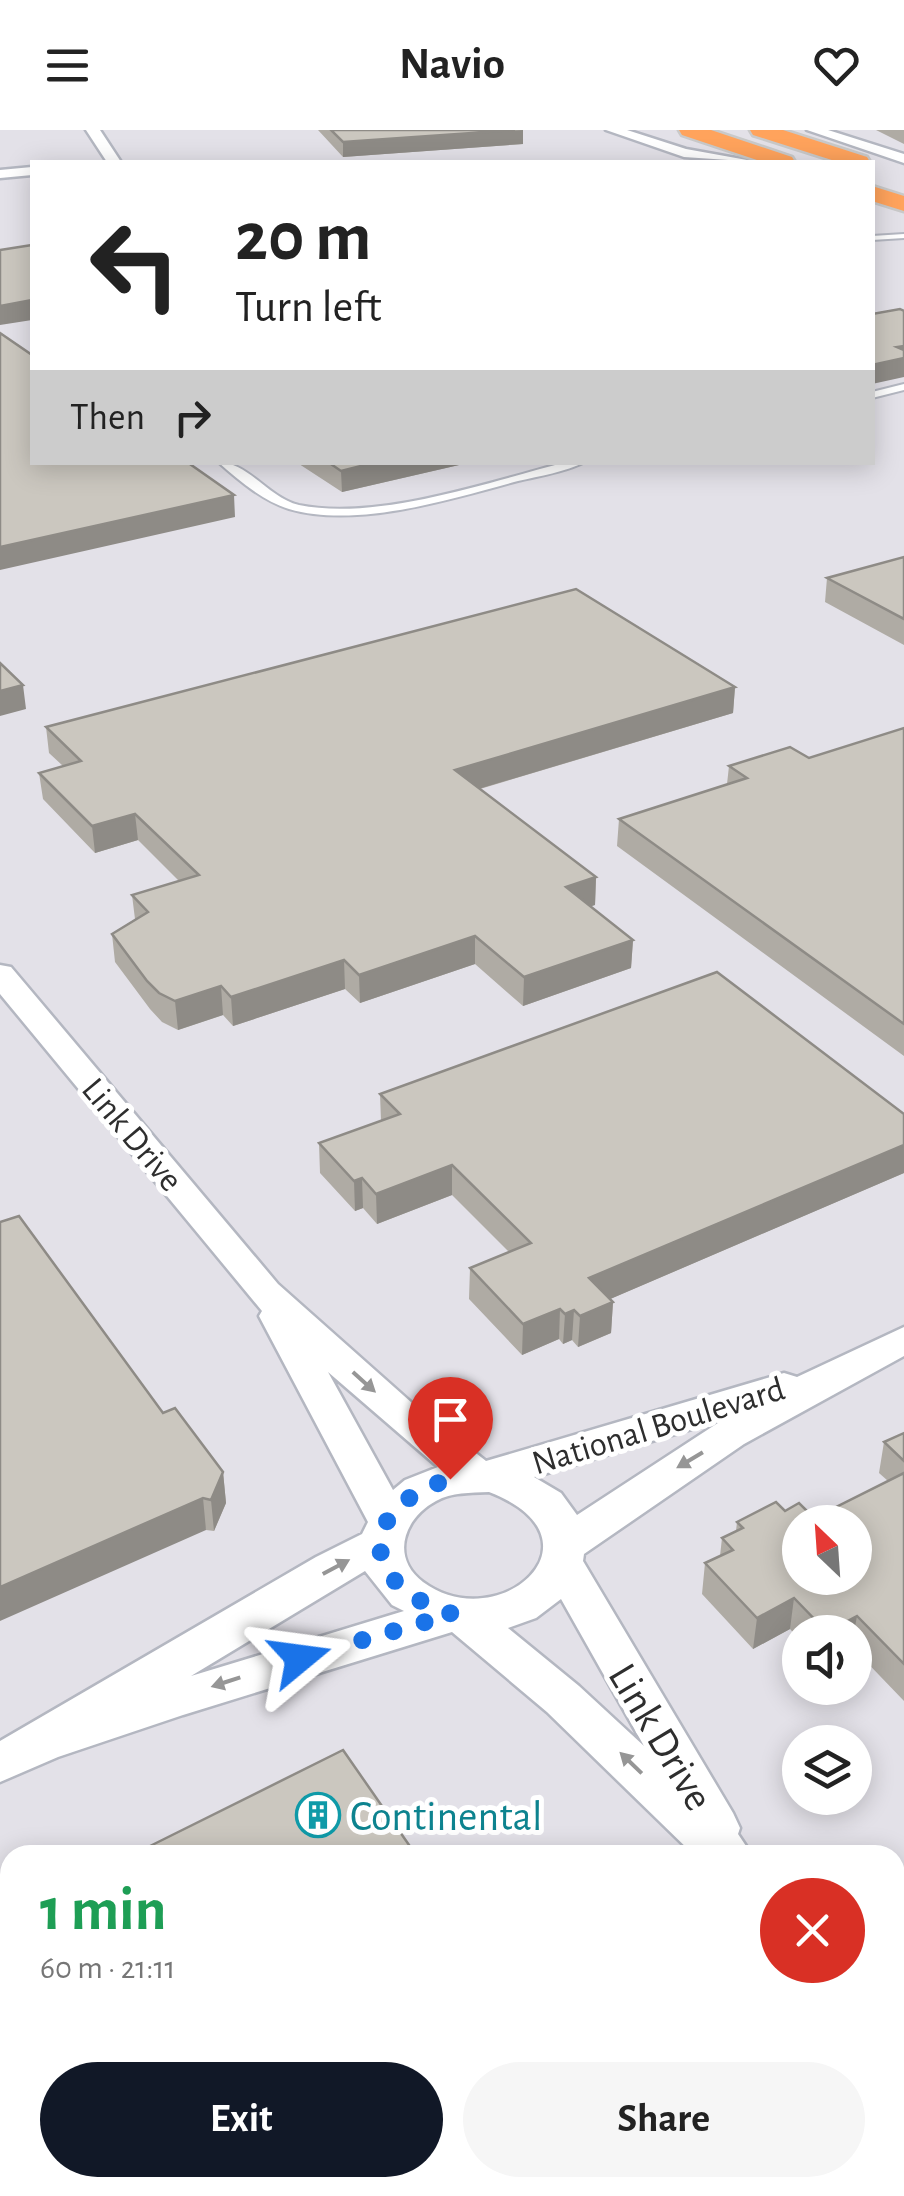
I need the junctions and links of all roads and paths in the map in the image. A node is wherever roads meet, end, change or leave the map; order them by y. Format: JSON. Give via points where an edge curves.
{"nodes":[{"id":1,"x":93,"y":130,"type":"edge"},
{"id":2,"x":613,"y":130,"type":"edge"},
{"id":3,"x":690,"y":130,"type":"edge"},
{"id":4,"x":760,"y":130,"type":"edge"},
{"id":5,"x":814,"y":130,"type":"edge"},
{"id":6,"x":904,"y":159,"type":"edge"},
{"id":7,"x":113,"y":160,"type":"edge"},
{"id":8,"x":734,"y":160,"type":"edge"},
{"id":9,"x":778,"y":160,"type":"edge"},
{"id":10,"x":853,"y":160,"type":"edge"},
{"id":11,"x":875,"y":168,"type":"edge"},
{"id":12,"x":30,"y":171,"type":"edge"},
{"id":13,"x":0,"y":174,"type":"edge"},
{"id":14,"x":904,"y":178,"type":"edge"},
{"id":15,"x":875,"y":194,"type":"edge"},
{"id":16,"x":904,"y":204,"type":"edge"},
{"id":17,"x":904,"y":236,"type":"edge"},
{"id":18,"x":875,"y":238,"type":"edge"},
{"id":19,"x":875,"y":238,"type":"edge"},
{"id":20,"x":901,"y":248,"type":"dead end"},
{"id":21,"x":904,"y":387,"type":"edge"},
{"id":22,"x":875,"y":393,"type":"edge"},
{"id":23,"x":228,"y":465,"type":"edge"},
{"id":24,"x":567,"y":465,"type":"edge"},
{"id":25,"x":0,"y":974,"type":"edge"},
{"id":26,"x":266,"y":1293,"type":"junction"},
{"id":27,"x":904,"y":1340,"type":"edge"},
{"id":28,"x":833,"y":1373,"type":"junction"},
{"id":29,"x":480,"y":1477,"type":"junction"},
{"id":30,"x":384,"y":1531,"type":"junction"},
{"id":31,"x":564,"y":1555,"type":"junction"},
{"id":32,"x":458,"y":1615,"type":"junction"},
{"id":33,"x":42,"y":1743,"type":"junction"},
{"id":34,"x":0,"y":1762,"type":"edge"},
{"id":35,"x":719,"y":1845,"type":"edge"},
{"id":36,"x":724,"y":1845,"type":"edge"}],
"edges":[{"from":1,"to":7,"type":"street"},
{"from":2,"to":8,"type":"street","via":[[684,154]]},
{"from":3,"to":9,"type":"highway"},
{"from":4,"to":10,"type":"highway"},
{"from":5,"to":6,"type":"street"},
{"from":11,"to":14,"type":"highway"},
{"from":12,"to":13,"type":"street"},
{"from":15,"to":16,"type":"highway"},
{"from":17,"to":18,"type":"lane"},
{"from":19,"to":20,"type":"lane"},
{"from":21,"to":22,"type":"lane"},
{"from":23,"to":24,"type":"lane","via":[[286,504],[334,513],[379,509]]},
{"from":25,"to":26,"type":"street","name":"Link Drive"},
{"from":26,"to":29,"type":"street","name":"Link Drive","one_way":true},
{"from":26,"to":30,"type":"street","name":"Link Drive"},
{"from":27,"to":28,"type":"street","name":"National Boulevard"},
{"from":28,"to":29,"type":"street","name":"National Boulevard"},
{"from":28,"to":31,"type":"street","name":"National Boulevard","one_way":true,"via":[[656,1481]]},
{"from":29,"to":30,"type":"street","via":[[424,1487],[403,1500]]},
{"from":29,"to":31,"type":"street","via":[[531,1492],[550,1507],[562,1525]]},
{"from":30,"to":32,"type":"street","via":[[384,1568],[400,1589],[423,1606]]},
{"from":33,"to":30,"type":"street","one_way":true},
{"from":31,"to":32,"type":"street","via":[[549,1587],[526,1604],[496,1614]]},
{"from":31,"to":36,"type":"street","name":"Link Drive"},
{"from":32,"to":33,"type":"street","one_way":true,"via":[[300,1658]]},
{"from":35,"to":32,"type":"street","name":"Link Drive","one_way":true,"via":[[563,1698]]},
{"from":33,"to":34,"type":"street"}]}
